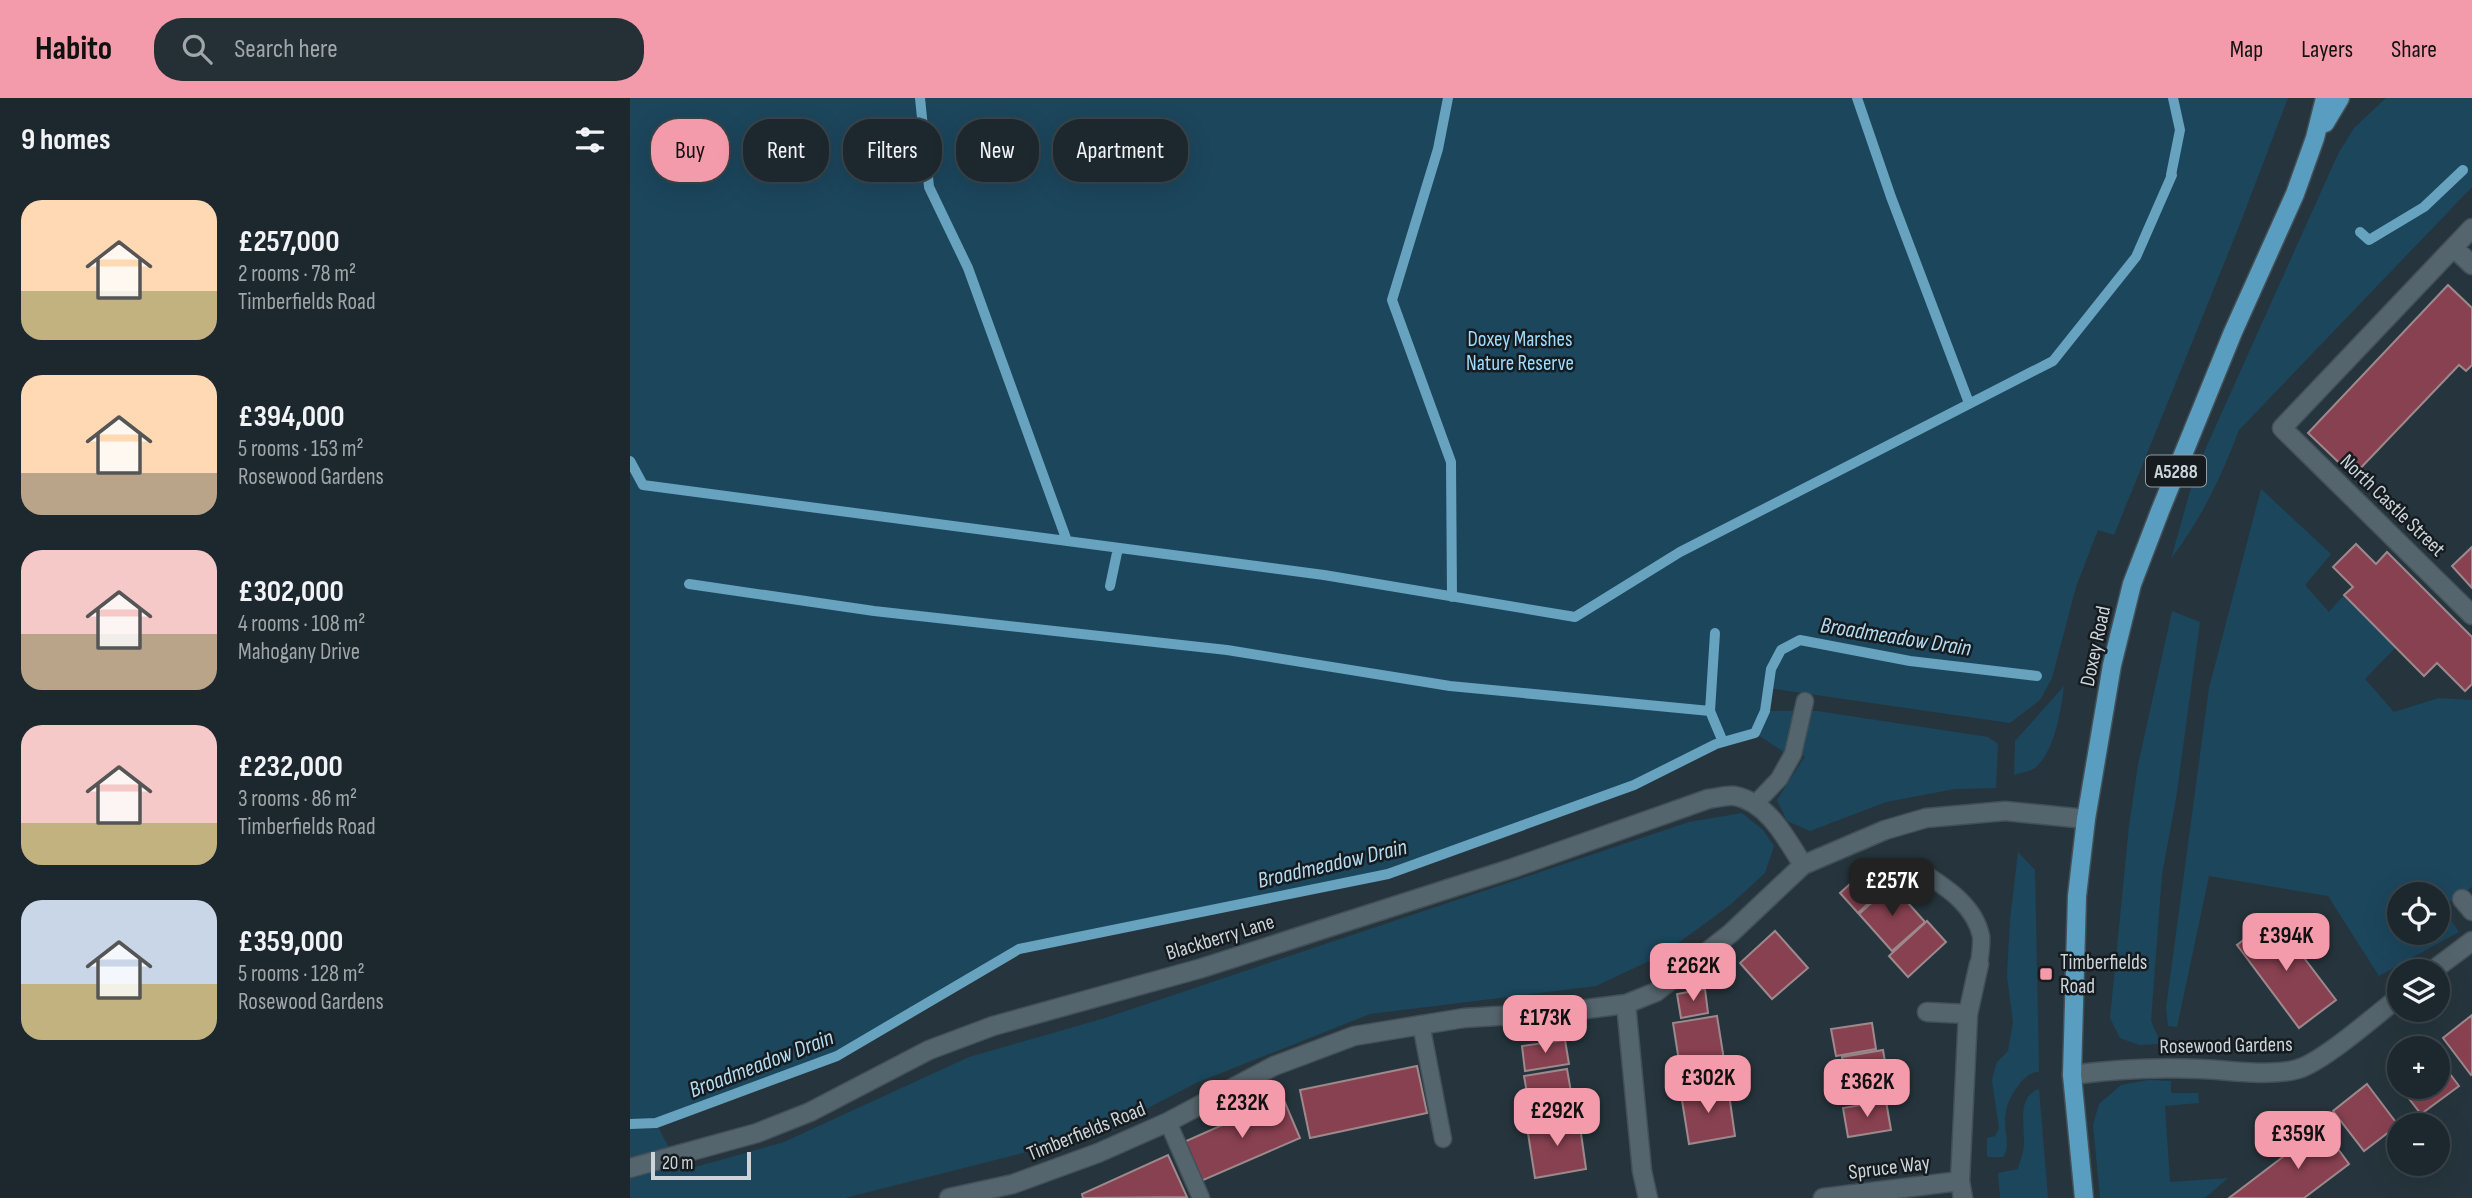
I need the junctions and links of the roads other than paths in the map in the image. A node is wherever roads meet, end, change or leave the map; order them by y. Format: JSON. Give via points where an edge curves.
{"nodes":[{"id":1,"x":2325,"y":98,"type":"edge"},
{"id":2,"x":2340,"y":98,"type":"edge"},
{"id":3,"x":2315,"y":138,"type":"junction"},
{"id":4,"x":2472,"y":228,"type":"edge"},
{"id":5,"x":2454,"y":248,"type":"junction"},
{"id":6,"x":2472,"y":265,"type":"edge"},
{"id":7,"x":2472,"y":615,"type":"edge"},
{"id":8,"x":1805,"y":701,"type":"dead end"},
{"id":9,"x":1755,"y":804,"type":"junction"},
{"id":10,"x":2086,"y":819,"type":"junction"},
{"id":11,"x":1803,"y":865,"type":"junction"},
{"id":12,"x":1916,"y":868,"type":"dead end"},
{"id":13,"x":2472,"y":940,"type":"edge"},
{"id":14,"x":2447,"y":959,"type":"edge"},
{"id":15,"x":1979,"y":964,"type":"joint"},
{"id":16,"x":1626,"y":1004,"type":"junction"},
{"id":17,"x":2387,"y":1006,"type":"edge"},
{"id":18,"x":1927,"y":1012,"type":"dead end"},
{"id":19,"x":1968,"y":1014,"type":"junction"},
{"id":20,"x":1421,"y":1024,"type":"junction"},
{"id":21,"x":2072,"y":1075,"type":"junction"},
{"id":22,"x":1168,"y":1122,"type":"junction"},
{"id":23,"x":1443,"y":1139,"type":"dead end"},
{"id":24,"x":630,"y":1168,"type":"edge"},
{"id":25,"x":1961,"y":1189,"type":"edge"},
{"id":26,"x":949,"y":1198,"type":"edge"},
{"id":27,"x":1201,"y":1198,"type":"edge"},
{"id":28,"x":1648,"y":1198,"type":"edge"},
{"id":29,"x":1823,"y":1198,"type":"edge"},
{"id":30,"x":2084,"y":1198,"type":"edge"}],
"edges":[{"from":1,"to":3,"type":"main road","name":"Doxey Road","number":"A5288"},
{"from":2,"to":3,"type":"main road","name":"Doxey Road","number":"A5288"},
{"from":3,"to":10,"type":"main road","name":"Doxey Road","number":"A5288","via":[[2132,584],[2112,665]]},
{"from":4,"to":5,"type":"street"},
{"from":5,"to":6,"type":"street"},
{"from":5,"to":7,"type":"street","name":"North Castle Street","via":[[2282,428]]},
{"from":8,"to":9,"type":"lane","via":[[1793,754],[1779,779]]},
{"from":9,"to":11,"type":"street","via":[[1776,825]]},
{"from":9,"to":24,"type":"street","name":"Blackberry Lane","via":[[1735,796],[1699,802],[1513,868],[1202,968],[993,1026],[929,1050],[768,1129]]},
{"from":10,"to":11,"type":"street","name":"Timberfields Road","via":[[2006,811],[1926,818]]},
{"from":10,"to":21,"type":"main road","name":"Doxey Road","number":"A5288","via":[[2077,897]]},
{"from":11,"to":16,"type":"street","name":"Timberfields Road","via":[[1731,933],[1656,992]]},
{"from":12,"to":15,"type":"lane","via":[[1969,909],[1981,936]]},
{"from":13,"to":14,"type":"street"},
{"from":15,"to":19,"type":"street","name":"Spruce Way"},
{"from":16,"to":20,"type":"street","name":"Timberfields Road"},
{"from":16,"to":28,"type":"street"},
{"from":17,"to":21,"type":"street","name":"Rosewood Gardens","via":[[2296,1069],[2110,1069]]},
{"from":18,"to":19,"type":"street"},
{"from":19,"to":25,"type":"street","name":"Spruce Way"},
{"from":20,"to":22,"type":"street","name":"Timberfields Road","via":[[1354,1036],[1274,1066]]},
{"from":20,"to":23,"type":"lane"},
{"from":21,"to":30,"type":"main road","name":"Doxey Road","number":"A5288"},
{"from":22,"to":26,"type":"street","name":"Timberfields Road","via":[[1013,1184]]},
{"from":22,"to":27,"type":"lane"},
{"from":25,"to":29,"type":"street","name":"Spruce Way"}]}
